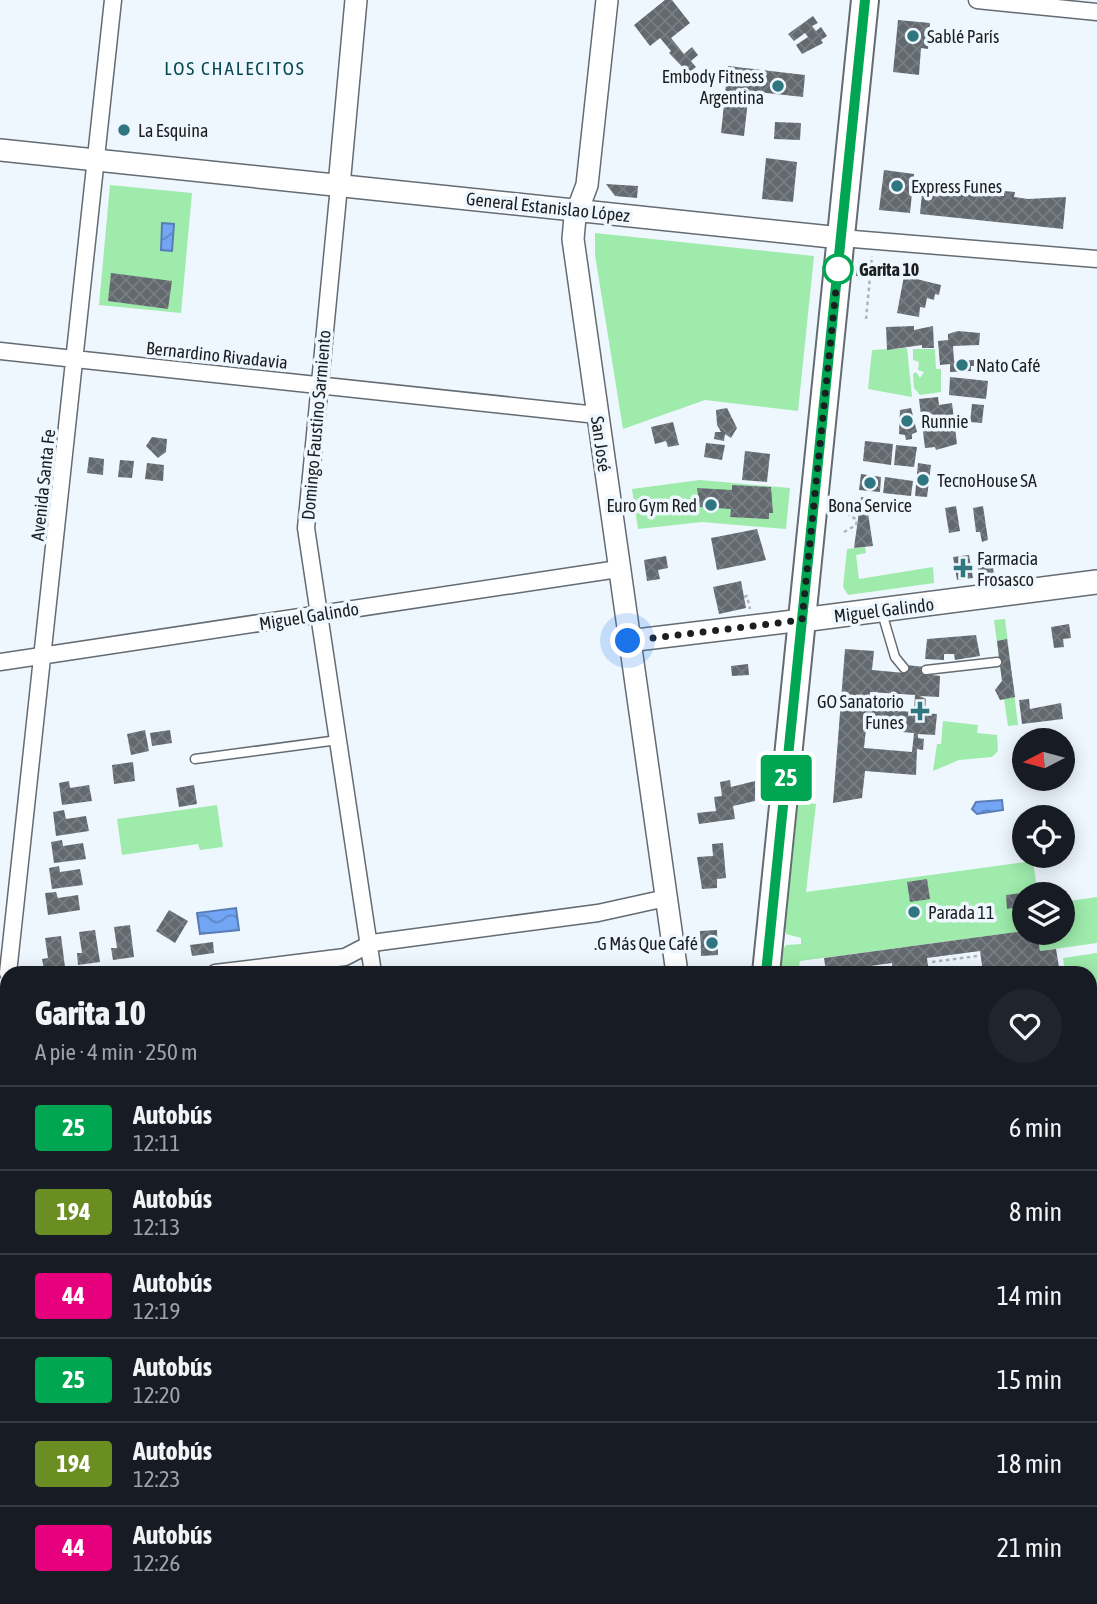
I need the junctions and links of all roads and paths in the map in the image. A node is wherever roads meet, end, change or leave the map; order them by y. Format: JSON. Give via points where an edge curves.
{"nodes":[{"id":1,"x":113,"y":0,"type":"edge"},
{"id":2,"x":356,"y":0,"type":"edge"},
{"id":3,"x":607,"y":0,"type":"edge"},
{"id":4,"x":865,"y":0,"type":"edge"},
{"id":5,"x":977,"y":0,"type":"edge"},
{"id":6,"x":1097,"y":12,"type":"edge"},
{"id":7,"x":0,"y":150,"type":"edge"},
{"id":8,"x":96,"y":160,"type":"junction"},
{"id":9,"x":339,"y":186,"type":"junction"},
{"id":10,"x":579,"y":210,"type":"junction"},
{"id":11,"x":841,"y":238,"type":"junction"},
{"id":12,"x":874,"y":241,"type":"junction"},
{"id":13,"x":1097,"y":259,"type":"edge"},
{"id":14,"x":866,"y":319,"type":"dead end"},
{"id":15,"x":0,"y":351,"type":"edge"},
{"id":16,"x":75,"y":359,"type":"junction"},
{"id":17,"x":320,"y":386,"type":"junction"},
{"id":18,"x":597,"y":415,"type":"junction"},
{"id":19,"x":846,"y":513,"type":"dead end"},
{"id":20,"x":844,"y":532,"type":"dead end"},
{"id":21,"x":618,"y":569,"type":"junction"},
{"id":22,"x":1097,"y":582,"type":"edge"},
{"id":23,"x":881,"y":610,"type":"junction"},
{"id":24,"x":319,"y":614,"type":"junction"},
{"id":25,"x":802,"y":620,"type":"junction"},
{"id":26,"x":628,"y":641,"type":"junction"},
{"id":27,"x":44,"y":656,"type":"junction"},
{"id":28,"x":0,"y":662,"type":"edge"},
{"id":29,"x":998,"y":662,"type":"dead end"},
{"id":30,"x":904,"y":668,"type":"dead end"},
{"id":31,"x":926,"y":670,"type":"dead end"},
{"id":32,"x":338,"y":740,"type":"junction"},
{"id":33,"x":195,"y":759,"type":"dead end"},
{"id":34,"x":666,"y":898,"type":"junction"},
{"id":35,"x":369,"y":947,"type":"junction"},
{"id":36,"x":977,"y":956,"type":"dead end"},
{"id":37,"x":932,"y":962,"type":"dead end"},
{"id":38,"x":9,"y":966,"type":"edge"},
{"id":39,"x":272,"y":966,"type":"edge"},
{"id":40,"x":372,"y":966,"type":"edge"},
{"id":41,"x":676,"y":966,"type":"edge"},
{"id":42,"x":767,"y":966,"type":"edge"}],
"edges":[{"from":1,"to":8,"type":"street","name":"Avenida Santa Fe"},
{"from":2,"to":9,"type":"street","name":"Domingo Faustino Sarmiento"},
{"from":3,"to":10,"type":"street","name":"San José","via":[[587,185]]},
{"from":4,"to":11,"type":"main road"},
{"from":5,"to":6,"type":"street"},
{"from":7,"to":8,"type":"street","name":"General Estanislao López"},
{"from":8,"to":9,"type":"street","name":"General Estanislao López"},
{"from":8,"to":16,"type":"street","name":"Avenida Santa Fe"},
{"from":9,"to":10,"type":"street","name":"General Estanislao López"},
{"from":9,"to":17,"type":"street","name":"Domingo Faustino Sarmiento"},
{"from":10,"to":11,"type":"street","name":"General Estanislao López"},
{"from":10,"to":18,"type":"street","name":"San José","via":[[573,239]]},
{"from":11,"to":12,"type":"street","name":"General Estanislao López"},
{"from":11,"to":25,"type":"main road"},
{"from":12,"to":13,"type":"street","name":"General Estanislao López"},
{"from":12,"to":14,"type":"path"},
{"from":15,"to":16,"type":"street","name":"Bernardino Rivadavia"},
{"from":16,"to":17,"type":"street","name":"Bernardino Rivadavia"},
{"from":16,"to":27,"type":"street","name":"Avenida Santa Fe"},
{"from":17,"to":18,"type":"street","name":"Bernardino Rivadavia"},
{"from":17,"to":24,"type":"street","name":"Domingo Faustino Sarmiento","via":[[306,528]]},
{"from":18,"to":21,"type":"street","name":"San José"},
{"from":19,"to":20,"type":"path","via":[[857,522]]},
{"from":21,"to":24,"type":"street","name":"Miguel Galindo"},
{"from":21,"to":26,"type":"street","name":"San José"},
{"from":22,"to":23,"type":"main road","name":"Miguel Galindo"},
{"from":23,"to":25,"type":"main road","name":"Miguel Galindo"},
{"from":23,"to":30,"type":"lane","via":[[890,643]]},
{"from":24,"to":27,"type":"street","name":"Miguel Galindo"},
{"from":24,"to":32,"type":"street","name":"Domingo Faustino Sarmiento"},
{"from":25,"to":26,"type":"street","name":"Miguel Galindo"},
{"from":25,"to":42,"type":"main road"},
{"from":26,"to":34,"type":"street","name":"San José"},
{"from":27,"to":28,"type":"street","name":"Miguel Galindo"},
{"from":27,"to":38,"type":"street","name":"Avenida Santa Fe"},
{"from":29,"to":31,"type":"lane"},
{"from":32,"to":33,"type":"lane"},
{"from":32,"to":35,"type":"street","name":"Domingo Faustino Sarmiento"},
{"from":34,"to":35,"type":"street","via":[[598,913],[372,943]]},
{"from":34,"to":41,"type":"street","name":"San José"},
{"from":35,"to":39,"type":"street","via":[[345,957]]},
{"from":35,"to":40,"type":"street","name":"Domingo Faustino Sarmiento"},
{"from":36,"to":37,"type":"path"}]}
